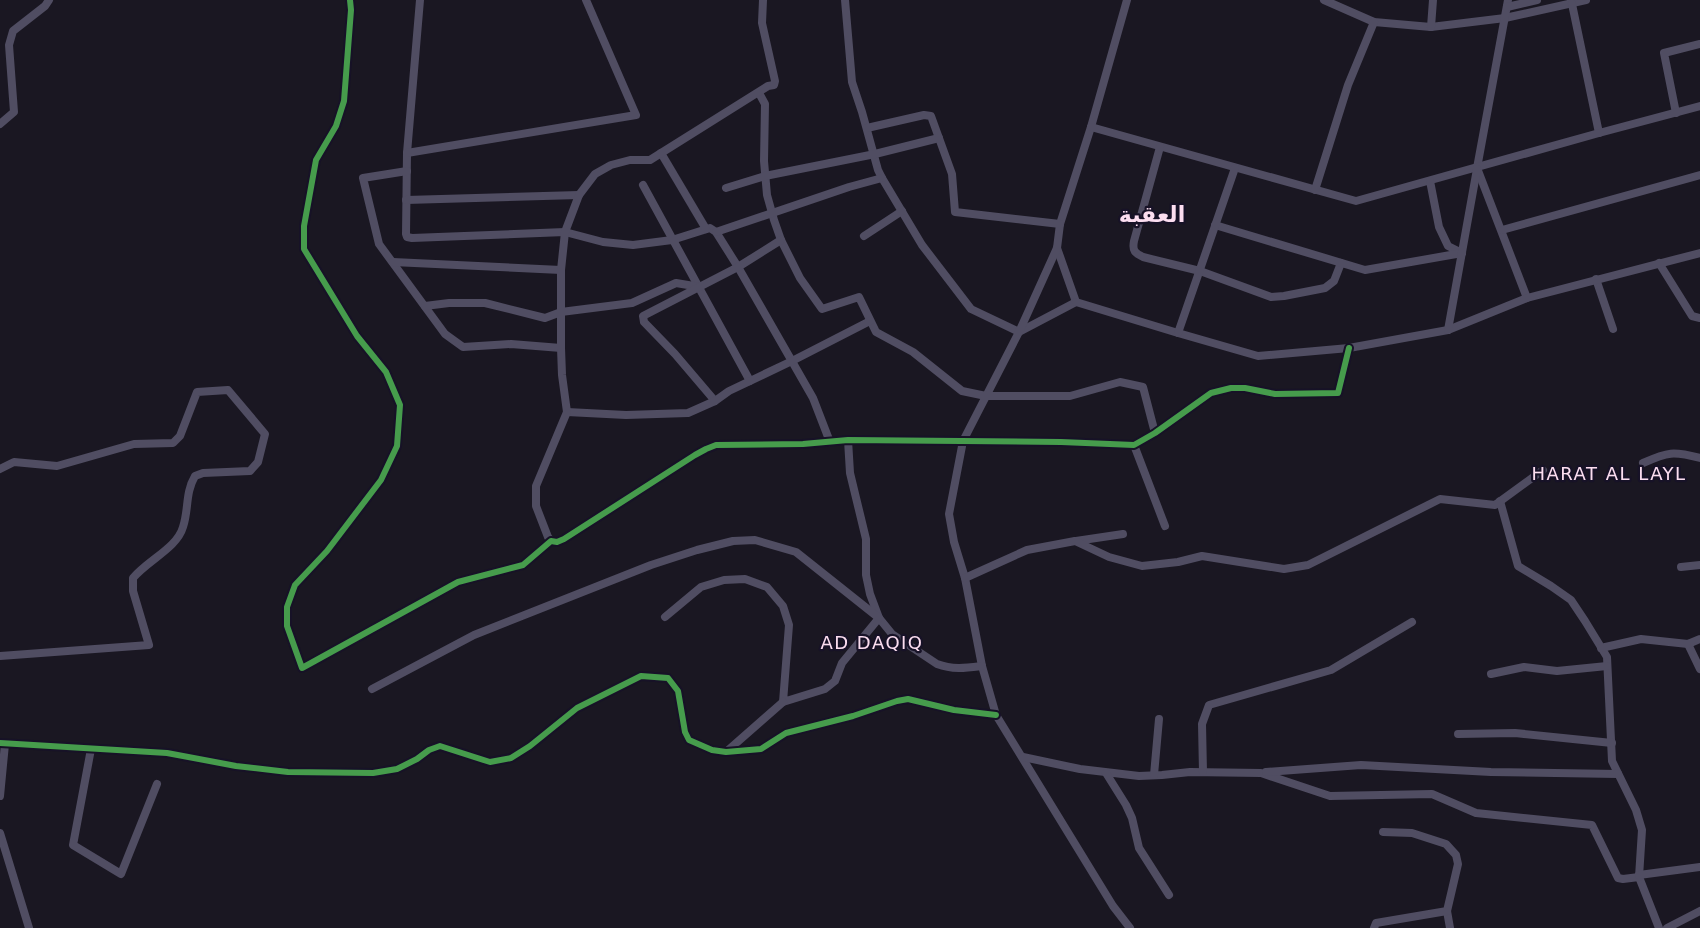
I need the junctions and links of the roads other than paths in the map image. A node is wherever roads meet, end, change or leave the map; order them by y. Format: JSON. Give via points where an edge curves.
{"nodes":[{"id":1,"x":49,"y":0,"type":"edge"},
{"id":2,"x":350,"y":0,"type":"edge"},
{"id":3,"x":420,"y":0,"type":"edge"},
{"id":4,"x":586,"y":0,"type":"edge"},
{"id":5,"x":763,"y":0,"type":"edge"},
{"id":6,"x":845,"y":0,"type":"edge"},
{"id":7,"x":1127,"y":0,"type":"edge"},
{"id":8,"x":1324,"y":0,"type":"edge"},
{"id":9,"x":1433,"y":0,"type":"edge"},
{"id":10,"x":1537,"y":0,"type":"edge"},
{"id":11,"x":1586,"y":0,"type":"edge"},
{"id":12,"x":1508,"y":4,"type":"edge"},
{"id":13,"x":1572,"y":4,"type":"junction"},
{"id":14,"x":1505,"y":18,"type":"junction"},
{"id":15,"x":1374,"y":22,"type":"junction"},
{"id":16,"x":1431,"y":27,"type":"junction"},
{"id":17,"x":1700,"y":44,"type":"edge"},
{"id":18,"x":759,"y":93,"type":"junction"},
{"id":19,"x":1700,"y":106,"type":"edge"},
{"id":20,"x":1676,"y":113,"type":"junction"},
{"id":21,"x":0,"y":124,"type":"edge"},
{"id":22,"x":1091,"y":127,"type":"junction"},
{"id":23,"x":867,"y":128,"type":"junction"},
{"id":24,"x":1599,"y":133,"type":"junction"},
{"id":25,"x":939,"y":138,"type":"junction"},
{"id":26,"x":1160,"y":147,"type":"junction"},
{"id":27,"x":407,"y":153,"type":"junction"},
{"id":28,"x":661,"y":153,"type":"junction"},
{"id":29,"x":874,"y":154,"type":"junction"},
{"id":30,"x":1235,"y":168,"type":"junction"},
{"id":31,"x":1477,"y":168,"type":"junction"},
{"id":32,"x":407,"y":171,"type":"junction"},
{"id":33,"x":1700,"y":175,"type":"edge"},
{"id":34,"x":765,"y":176,"type":"junction"},
{"id":35,"x":882,"y":178,"type":"junction"},
{"id":36,"x":1430,"y":181,"type":"junction"},
{"id":37,"x":643,"y":185,"type":"dead end"},
{"id":38,"x":726,"y":188,"type":"dead end"},
{"id":39,"x":1315,"y":190,"type":"junction"},
{"id":40,"x":579,"y":195,"type":"junction"},
{"id":41,"x":406,"y":200,"type":"junction"},
{"id":42,"x":902,"y":211,"type":"junction"},
{"id":43,"x":772,"y":214,"type":"junction"},
{"id":44,"x":1060,"y":224,"type":"junction"},
{"id":45,"x":1215,"y":225,"type":"junction"},
{"id":46,"x":706,"y":229,"type":"junction"},
{"id":47,"x":1502,"y":230,"type":"junction"},
{"id":48,"x":565,"y":232,"type":"junction"},
{"id":49,"x":716,"y":232,"type":"junction"},
{"id":50,"x":864,"y":236,"type":"dead end"},
{"id":51,"x":672,"y":240,"type":"junction"},
{"id":52,"x":781,"y":240,"type":"junction"},
{"id":53,"x":1057,"y":248,"type":"junction"},
{"id":54,"x":1462,"y":253,"type":"junction"},
{"id":55,"x":1700,"y":253,"type":"edge"},
{"id":56,"x":393,"y":262,"type":"junction"},
{"id":57,"x":1341,"y":263,"type":"junction"},
{"id":58,"x":1659,"y":263,"type":"junction"},
{"id":59,"x":738,"y":267,"type":"junction"},
{"id":60,"x":561,"y":270,"type":"junction"},
{"id":61,"x":1200,"y":271,"type":"junction"},
{"id":62,"x":1596,"y":279,"type":"junction"},
{"id":63,"x":700,"y":287,"type":"junction"},
{"id":64,"x":1527,"y":298,"type":"junction"},
{"id":65,"x":1076,"y":302,"type":"junction"},
{"id":66,"x":425,"y":306,"type":"junction"},
{"id":67,"x":561,"y":312,"type":"junction"},
{"id":68,"x":1700,"y":318,"type":"edge"},
{"id":69,"x":870,"y":321,"type":"junction"},
{"id":70,"x":1612,"y":329,"type":"dead end"},
{"id":71,"x":1448,"y":330,"type":"junction"},
{"id":72,"x":1019,"y":332,"type":"junction"},
{"id":73,"x":1178,"y":333,"type":"junction"},
{"id":74,"x":561,"y":348,"type":"junction"},
{"id":75,"x":1349,"y":348,"type":"junction"},
{"id":76,"x":792,"y":361,"type":"junction"},
{"id":77,"x":750,"y":381,"type":"junction"},
{"id":78,"x":986,"y":396,"type":"junction"},
{"id":79,"x":715,"y":401,"type":"junction"},
{"id":80,"x":567,"y":412,"type":"junction"},
{"id":81,"x":1155,"y":433,"type":"junction"},
{"id":82,"x":848,"y":440,"type":"junction"},
{"id":83,"x":963,"y":441,"type":"junction"},
{"id":84,"x":830,"y":442,"type":"junction"},
{"id":85,"x":1134,"y":445,"type":"junction"},
{"id":86,"x":1700,"y":458,"type":"edge"},
{"id":87,"x":1642,"y":463,"type":"dead end"},
{"id":88,"x":0,"y":469,"type":"edge"},
{"id":89,"x":1543,"y":470,"type":"dead end"},
{"id":90,"x":1500,"y":501,"type":"junction"},
{"id":91,"x":1165,"y":526,"type":"dead end"},
{"id":92,"x":1123,"y":534,"type":"dead end"},
{"id":93,"x":551,"y":541,"type":"junction"},
{"id":94,"x":1075,"y":541,"type":"junction"},
{"id":95,"x":1700,"y":565,"type":"edge"},
{"id":96,"x":1681,"y":567,"type":"dead end"},
{"id":97,"x":965,"y":578,"type":"junction"},
{"id":98,"x":665,"y":617,"type":"dead end"},
{"id":99,"x":879,"y":618,"type":"junction"},
{"id":100,"x":1412,"y":622,"type":"dead end"},
{"id":101,"x":1700,"y":639,"type":"edge"},
{"id":102,"x":1688,"y":644,"type":"junction"},
{"id":103,"x":1601,"y":648,"type":"junction"},
{"id":104,"x":0,"y":656,"type":"edge"},
{"id":105,"x":982,"y":666,"type":"junction"},
{"id":106,"x":1607,"y":666,"type":"junction"},
{"id":107,"x":1700,"y":669,"type":"edge"},
{"id":108,"x":1491,"y":674,"type":"dead end"},
{"id":109,"x":372,"y":689,"type":"dead end"},
{"id":110,"x":783,"y":702,"type":"junction"},
{"id":111,"x":996,"y":715,"type":"junction"},
{"id":112,"x":1159,"y":719,"type":"dead end"},
{"id":113,"x":1458,"y":734,"type":"dead end"},
{"id":114,"x":2,"y":743,"type":"edge"},
{"id":115,"x":1612,"y":743,"type":"junction"},
{"id":116,"x":91,"y":749,"type":"junction"},
{"id":117,"x":726,"y":752,"type":"junction"},
{"id":118,"x":1023,"y":757,"type":"junction"},
{"id":119,"x":1203,"y":772,"type":"junction"},
{"id":120,"x":1261,"y":772,"type":"junction"},
{"id":121,"x":1106,"y":773,"type":"junction"},
{"id":122,"x":1618,"y":774,"type":"junction"},
{"id":123,"x":1154,"y":775,"type":"junction"},
{"id":124,"x":157,"y":784,"type":"dead end"},
{"id":125,"x":0,"y":796,"type":"edge"},
{"id":126,"x":1383,"y":832,"type":"dead end"},
{"id":127,"x":0,"y":833,"type":"edge"},
{"id":128,"x":1700,"y":867,"type":"edge"},
{"id":129,"x":1639,"y":876,"type":"junction"},
{"id":130,"x":1169,"y":895,"type":"dead end"},
{"id":131,"x":1447,"y":910,"type":"junction"},
{"id":132,"x":1700,"y":911,"type":"edge"},
{"id":133,"x":29,"y":928,"type":"edge"},
{"id":134,"x":1130,"y":928,"type":"edge"},
{"id":135,"x":1374,"y":928,"type":"edge"},
{"id":136,"x":1450,"y":928,"type":"edge"},
{"id":137,"x":1659,"y":928,"type":"edge"},
{"id":138,"x":1667,"y":928,"type":"edge"}],
"edges":[{"from":1,"to":21,"type":"street","via":[[13,31],[9,45],[14,112]]},
{"from":2,"to":93,"type":"street","via":[[344,100],[336,126],[316,160],[304,226],[304,249],[357,336],[386,372],[400,405],[397,446],[381,480],[327,551],[295,585],[287,607],[287,626],[302,668],[458,582],[523,566]]},
{"from":3,"to":27,"type":"street"},
{"from":4,"to":27,"type":"street","via":[[636,115]]},
{"from":5,"to":18,"type":"street","via":[[762,23],[775,81]]},
{"from":6,"to":23,"type":"street","via":[[852,82]]},
{"from":7,"to":22,"type":"street"},
{"from":8,"to":15,"type":"street"},
{"from":9,"to":16,"type":"street"},
{"from":10,"to":12,"type":"street"},
{"from":11,"to":13,"type":"street"},
{"from":12,"to":14,"type":"street"},
{"from":13,"to":14,"type":"street"},
{"from":13,"to":24,"type":"street"},
{"from":14,"to":16,"type":"street"},
{"from":14,"to":31,"type":"street"},
{"from":15,"to":16,"type":"street"},
{"from":15,"to":39,"type":"street","via":[[1348,85]]},
{"from":17,"to":20,"type":"street","via":[[1664,53]]},
{"from":18,"to":28,"type":"street"},
{"from":18,"to":34,"type":"street","via":[[766,114]]},
{"from":19,"to":20,"type":"street"},
{"from":20,"to":24,"type":"street"},
{"from":22,"to":26,"type":"street"},
{"from":22,"to":44,"type":"street"},
{"from":23,"to":25,"type":"street","via":[[924,115],[931,117]]},
{"from":23,"to":29,"type":"street"},
{"from":24,"to":31,"type":"street"},
{"from":25,"to":29,"type":"street"},
{"from":25,"to":44,"type":"street","via":[[952,174],[956,212]]},
{"from":26,"to":30,"type":"street"},
{"from":26,"to":61,"type":"street","via":[[1133,247],[1143,257]]},
{"from":27,"to":32,"type":"street"},
{"from":28,"to":40,"type":"street","via":[[650,160],[630,160],[601,170]]},
{"from":28,"to":46,"type":"street"},
{"from":29,"to":34,"type":"street"},
{"from":29,"to":35,"type":"street"},
{"from":30,"to":39,"type":"street"},
{"from":30,"to":45,"type":"street"},
{"from":31,"to":36,"type":"street"},
{"from":31,"to":47,"type":"street"},
{"from":31,"to":54,"type":"street"},
{"from":32,"to":41,"type":"street"},
{"from":32,"to":56,"type":"street","via":[[363,178],[379,244]]},
{"from":33,"to":47,"type":"street"},
{"from":34,"to":38,"type":"street"},
{"from":34,"to":43,"type":"street"},
{"from":35,"to":42,"type":"street"},
{"from":35,"to":43,"type":"street"},
{"from":36,"to":39,"type":"street","via":[[1356,201]]},
{"from":36,"to":54,"type":"street","via":[[1439,228],[1448,246]]},
{"from":37,"to":51,"type":"street"},
{"from":40,"to":41,"type":"street"},
{"from":40,"to":48,"type":"street"},
{"from":41,"to":48,"type":"street","via":[[407,237]]},
{"from":42,"to":50,"type":"street"},
{"from":42,"to":72,"type":"street","via":[[922,245],[971,309]]},
{"from":43,"to":49,"type":"street"},
{"from":43,"to":52,"type":"street"},
{"from":44,"to":53,"type":"street"},
{"from":45,"to":57,"type":"street"},
{"from":45,"to":61,"type":"street"},
{"from":46,"to":49,"type":"street"},
{"from":46,"to":51,"type":"street"},
{"from":47,"to":64,"type":"street"},
{"from":48,"to":51,"type":"street","via":[[633,245]]},
{"from":48,"to":60,"type":"street"},
{"from":49,"to":59,"type":"street"},
{"from":51,"to":63,"type":"street"},
{"from":52,"to":59,"type":"street"},
{"from":52,"to":69,"type":"street","via":[[800,278],[822,309],[859,297]]},
{"from":53,"to":65,"type":"street"},
{"from":53,"to":72,"type":"street"},
{"from":54,"to":57,"type":"street","via":[[1365,270]]},
{"from":54,"to":71,"type":"street"},
{"from":55,"to":58,"type":"street"},
{"from":56,"to":60,"type":"street"},
{"from":56,"to":66,"type":"street"},
{"from":57,"to":61,"type":"street","via":[[1334,281],[1325,288],[1271,297]]},
{"from":58,"to":62,"type":"street"},
{"from":58,"to":68,"type":"street","via":[[1692,316]]},
{"from":59,"to":63,"type":"street"},
{"from":59,"to":76,"type":"street"},
{"from":60,"to":67,"type":"street"},
{"from":61,"to":73,"type":"street"},
{"from":62,"to":64,"type":"street"},
{"from":62,"to":70,"type":"street"},
{"from":63,"to":67,"type":"street","via":[[676,283],[632,303]]},
{"from":63,"to":77,"type":"street"},
{"from":63,"to":79,"type":"street","via":[[643,316],[644,322]]},
{"from":64,"to":71,"type":"street"},
{"from":65,"to":72,"type":"street"},
{"from":65,"to":73,"type":"street"},
{"from":66,"to":67,"type":"street","via":[[484,303],[544,318]]},
{"from":66,"to":74,"type":"street","via":[[445,334],[464,347],[511,344]]},
{"from":67,"to":74,"type":"street"},
{"from":69,"to":76,"type":"street"},
{"from":69,"to":78,"type":"street","via":[[876,332],[913,352],[962,391]]},
{"from":71,"to":75,"type":"street"},
{"from":72,"to":78,"type":"street"},
{"from":73,"to":75,"type":"street","via":[[1258,356]]},
{"from":74,"to":80,"type":"street"},
{"from":75,"to":81,"type":"street","via":[[1338,393],[1275,394],[1231,388],[1211,393]]},
{"from":76,"to":77,"type":"street"},
{"from":76,"to":84,"type":"street","via":[[813,398]]},
{"from":77,"to":79,"type":"street"},
{"from":78,"to":81,"type":"street","via":[[1070,396],[1120,382],[1143,387]]},
{"from":78,"to":83,"type":"street"},
{"from":79,"to":80,"type":"street","via":[[688,413],[666,415]]},
{"from":80,"to":93,"type":"street","via":[[536,486],[536,506]]},
{"from":81,"to":85,"type":"street"},
{"from":82,"to":83,"type":"street"},
{"from":82,"to":84,"type":"street"},
{"from":82,"to":99,"type":"street","via":[[850,473],[866,539],[866,575]]},
{"from":83,"to":85,"type":"street"},
{"from":83,"to":97,"type":"street","via":[[949,513]]},
{"from":84,"to":93,"type":"street","via":[[706,448],[564,539]]},
{"from":85,"to":91,"type":"street"},
{"from":86,"to":87,"type":"street","via":[[1665,454]]},
{"from":88,"to":104,"type":"street","via":[[14,462],[57,466],[134,444],[172,443],[180,436],[197,392],[228,390],[265,434],[258,462],[250,471],[195,476],[189,486],[183,527],[174,544],[133,578],[133,591],[149,645]]},
{"from":89,"to":90,"type":"street"},
{"from":90,"to":94,"type":"street","via":[[1495,505],[1440,499],[1308,565],[1284,569],[1202,556],[1142,567]]},
{"from":90,"to":103,"type":"street","via":[[1518,567],[1571,600]]},
{"from":92,"to":94,"type":"street"},
{"from":94,"to":97,"type":"street","via":[[1027,550]]},
{"from":95,"to":96,"type":"street"},
{"from":97,"to":105,"type":"street"},
{"from":98,"to":110,"type":"street","via":[[701,586],[745,579],[767,587],[783,606],[789,625]]},
{"from":99,"to":105,"type":"street","via":[[892,634],[937,664],[963,669]]},
{"from":99,"to":109,"type":"street","via":[[796,552],[755,540],[733,541],[651,566],[474,634]]},
{"from":99,"to":110,"type":"street","via":[[842,663],[835,681],[825,689]]},
{"from":100,"to":119,"type":"street","via":[[1331,670],[1209,705],[1202,724]]},
{"from":101,"to":102,"type":"street"},
{"from":102,"to":103,"type":"street","via":[[1641,639]]},
{"from":102,"to":107,"type":"street"},
{"from":103,"to":106,"type":"street"},
{"from":105,"to":111,"type":"street"},
{"from":106,"to":108,"type":"street","via":[[1557,671],[1524,667]]},
{"from":106,"to":115,"type":"street"},
{"from":110,"to":117,"type":"street"},
{"from":111,"to":117,"type":"street","via":[[908,699],[786,733],[761,750]]},
{"from":111,"to":118,"type":"street"},
{"from":112,"to":123,"type":"street"},
{"from":113,"to":115,"type":"street","via":[[1515,733]]},
{"from":114,"to":116,"type":"street"},
{"from":114,"to":125,"type":"street"},
{"from":115,"to":122,"type":"street","via":[[1612,761]]},
{"from":116,"to":117,"type":"street","via":[[167,753],[288,772],[373,773],[397,769],[440,746],[490,762],[511,758],[578,708],[640,676],[668,678],[678,691],[690,740]]},
{"from":116,"to":124,"type":"street","via":[[73,845],[121,874]]},
{"from":118,"to":121,"type":"street"},
{"from":118,"to":134,"type":"street"},
{"from":119,"to":120,"type":"street"},
{"from":119,"to":123,"type":"street"},
{"from":120,"to":122,"type":"street","via":[[1361,765]]},
{"from":120,"to":129,"type":"street","via":[[1330,796],[1432,794],[1476,813],[1592,825],[1618,878]]},
{"from":121,"to":123,"type":"street"},
{"from":121,"to":130,"type":"street","via":[[1132,818],[1139,848]]},
{"from":122,"to":129,"type":"street","via":[[1642,830]]},
{"from":126,"to":131,"type":"street","via":[[1412,833],[1446,844],[1456,855],[1458,864]]},
{"from":127,"to":133,"type":"street"},
{"from":128,"to":129,"type":"street"},
{"from":129,"to":137,"type":"street"},
{"from":131,"to":135,"type":"street","via":[[1376,923]]},
{"from":131,"to":136,"type":"street"},
{"from":132,"to":138,"type":"street"}]}
